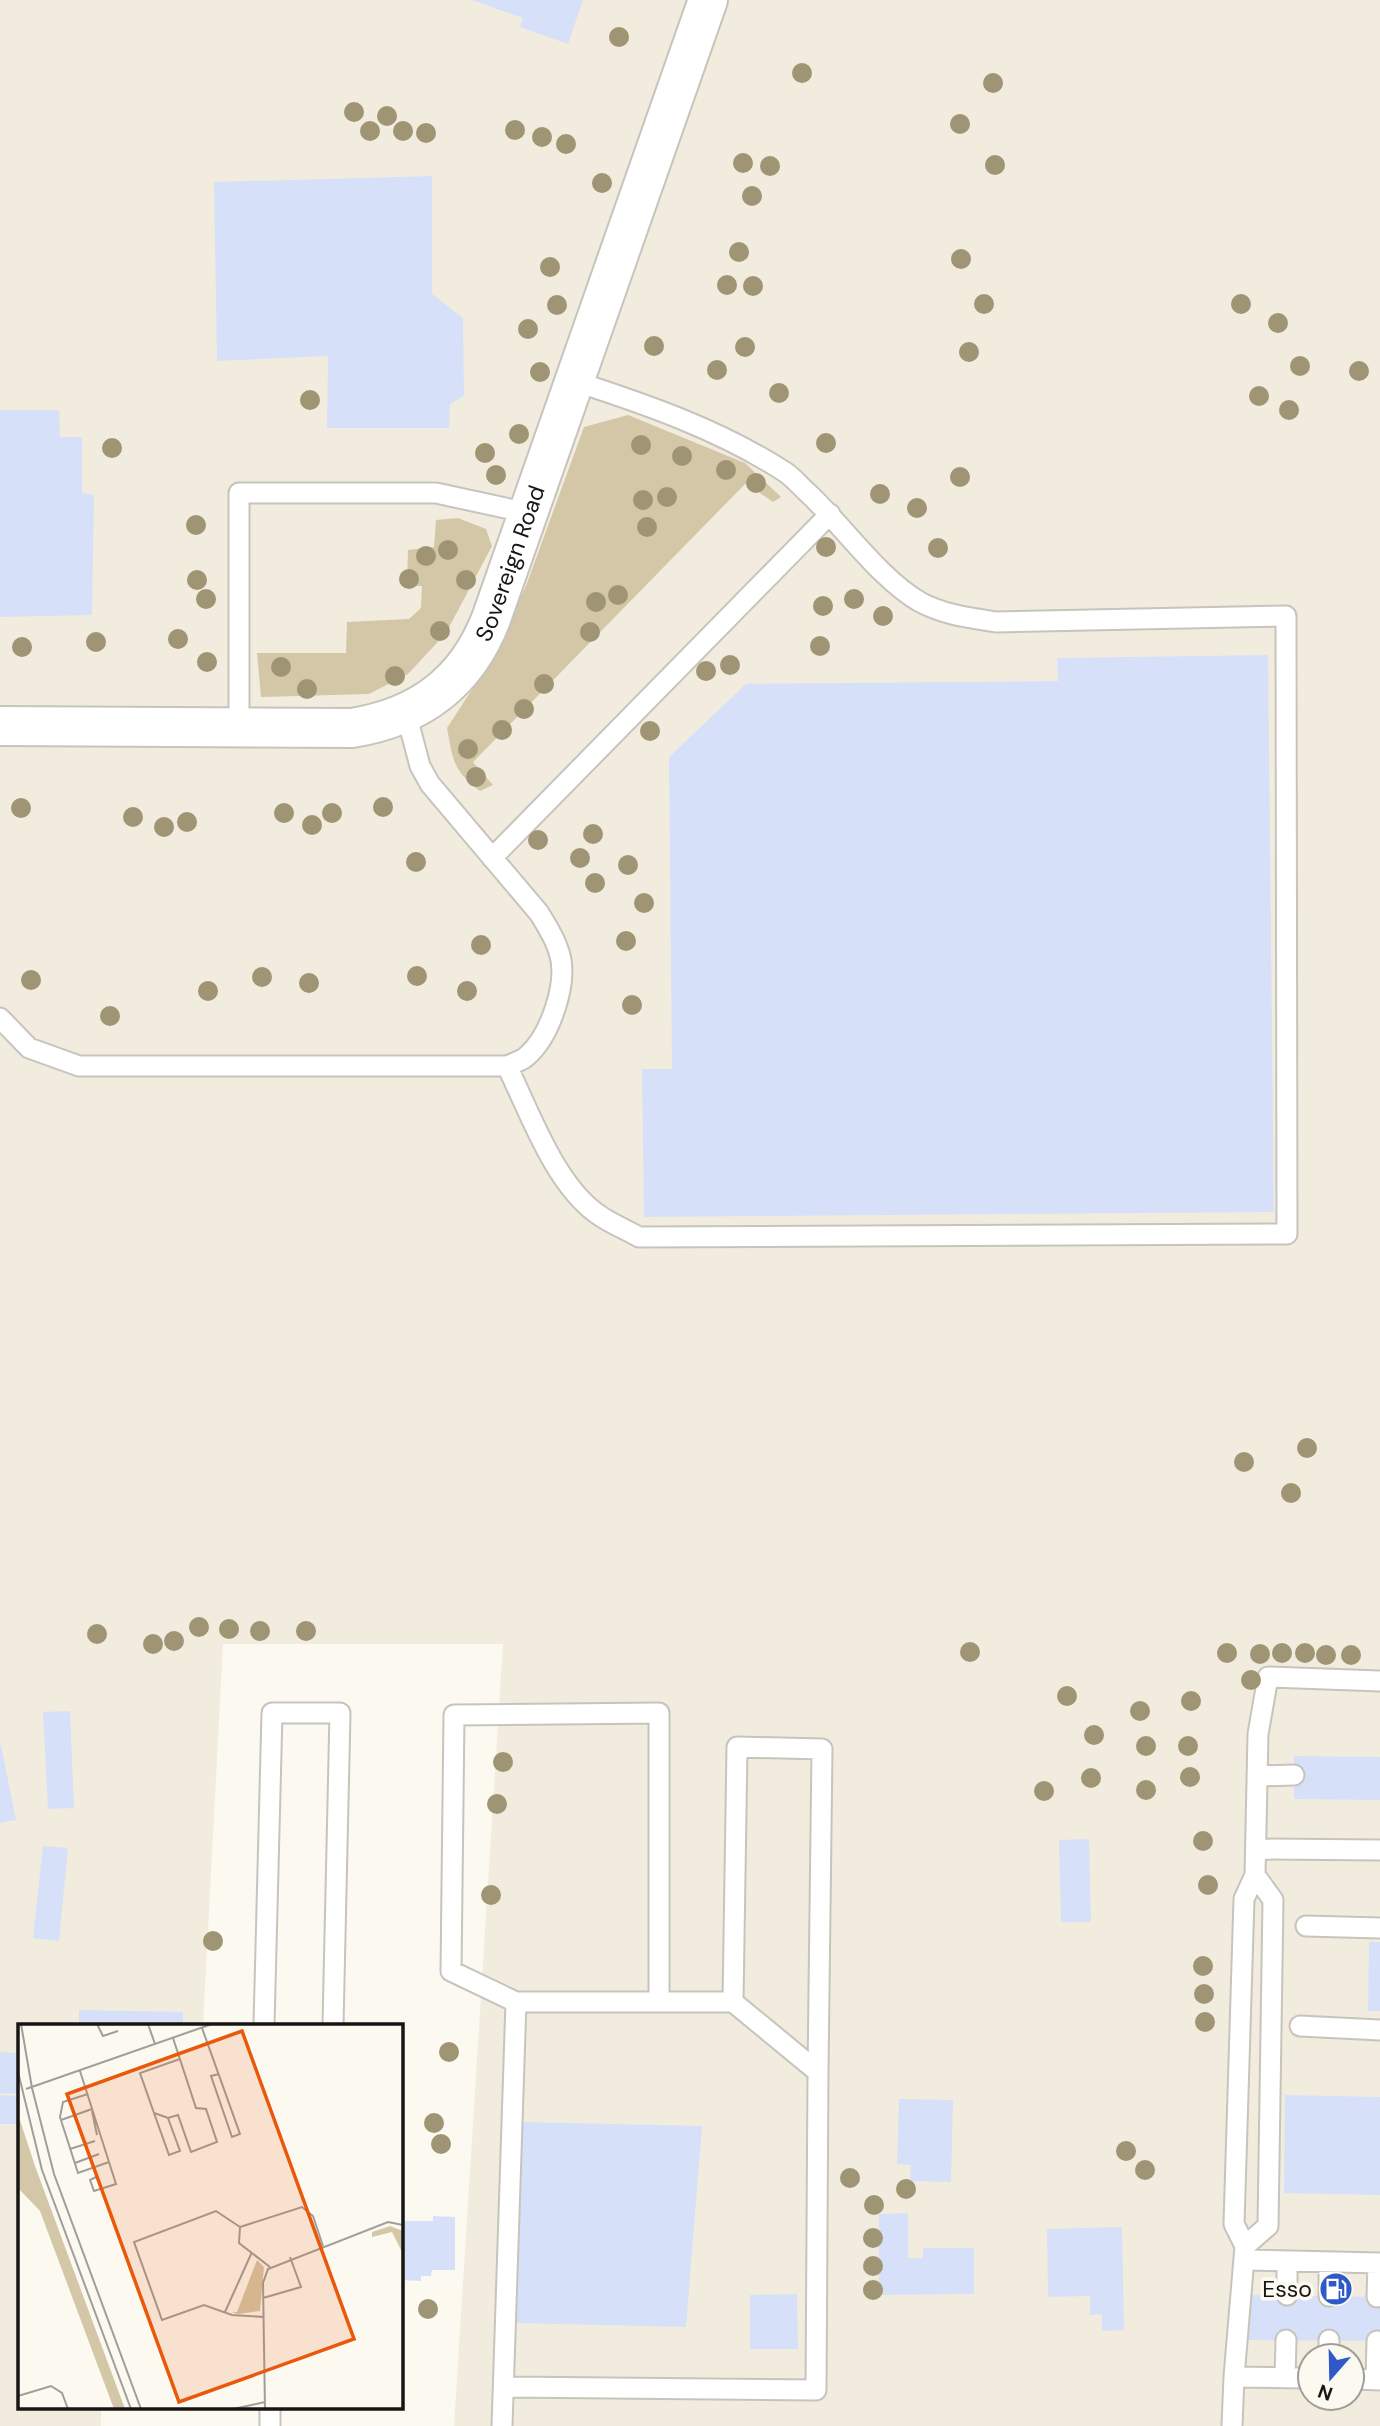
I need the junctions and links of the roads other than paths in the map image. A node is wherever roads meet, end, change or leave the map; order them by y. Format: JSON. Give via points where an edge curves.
{"nodes":[{"id":1,"x":708,"y":0,"type":"edge"},
{"id":2,"x":574,"y":381,"type":"junction"},
{"id":3,"x":528,"y":513,"type":"junction"},
{"id":4,"x":830,"y":514,"type":"junction"},
{"id":5,"x":406,"y":713,"type":"junction"},
{"id":6,"x":0,"y":726,"type":"edge"},
{"id":7,"x":239,"y":727,"type":"junction"},
{"id":8,"x":492,"y":858,"type":"junction"},
{"id":9,"x":0,"y":1018,"type":"edge"},
{"id":10,"x":507,"y":1066,"type":"junction"},
{"id":11,"x":1380,"y":1681,"type":"edge"},
{"id":12,"x":1294,"y":1775,"type":"dead end"},
{"id":13,"x":1257,"y":1776,"type":"junction"},
{"id":14,"x":1256,"y":1849,"type":"junction"},
{"id":15,"x":1380,"y":1850,"type":"edge"},
{"id":16,"x":1255,"y":1875,"type":"junction"},
{"id":17,"x":1306,"y":1926,"type":"dead end"},
{"id":18,"x":1380,"y":1928,"type":"edge"},
{"id":19,"x":516,"y":2002,"type":"junction"},
{"id":20,"x":659,"y":2002,"type":"junction"},
{"id":21,"x":733,"y":2002,"type":"junction"},
{"id":22,"x":264,"y":2024,"type":"edge"},
{"id":23,"x":333,"y":2024,"type":"edge"},
{"id":24,"x":1300,"y":2026,"type":"dead end"},
{"id":25,"x":1380,"y":2030,"type":"edge"},
{"id":26,"x":818,"y":2072,"type":"junction"},
{"id":27,"x":1244,"y":2253,"type":"junction"},
{"id":28,"x":1287,"y":2261,"type":"junction"},
{"id":29,"x":1329,"y":2262,"type":"junction"},
{"id":30,"x":1379,"y":2263,"type":"edge"},
{"id":31,"x":1287,"y":2295,"type":"dead end"},
{"id":32,"x":1329,"y":2296,"type":"dead end"},
{"id":33,"x":1377,"y":2297,"type":"dead end"},
{"id":34,"x":1286,"y":2340,"type":"dead end"},
{"id":35,"x":1377,"y":2341,"type":"dead end"},
{"id":36,"x":1234,"y":2377,"type":"junction"},
{"id":37,"x":1285,"y":2378,"type":"junction"},
{"id":38,"x":1296,"y":2378,"type":"edge"},
{"id":39,"x":1378,"y":2380,"type":"edge"},
{"id":40,"x":504,"y":2388,"type":"junction"},
{"id":41,"x":270,"y":2408,"type":"edge"},
{"id":42,"x":270,"y":2426,"type":"edge"},
{"id":43,"x":502,"y":2426,"type":"edge"},
{"id":44,"x":1232,"y":2426,"type":"edge"}],
"edges":[{"from":1,"to":2,"type":"street","name":"Sovereign Road"},
{"from":2,"to":3,"type":"street","name":"Sovereign Road"},
{"from":2,"to":4,"type":"lane","via":[[658,408],[723,437],[787,473]]},
{"from":3,"to":5,"type":"street","name":"Sovereign Road","via":[[478,647],[449,684]]},
{"from":3,"to":7,"type":"lane","via":[[436,493],[239,493]]},
{"from":4,"to":8,"type":"lane"},
{"from":4,"to":10,"type":"lane","via":[[888,577],[920,602],[956,616],[998,622],[1286,616],[1287,1234],[639,1237],[597,1214],[577,1196],[553,1160]]},
{"from":5,"to":7,"type":"street","name":"Sovereign Road","via":[[352,728]]},
{"from":5,"to":8,"type":"lane","via":[[420,766],[430,784]]},
{"from":6,"to":7,"type":"street","name":"Sovereign Road"},
{"from":8,"to":10,"type":"lane","via":[[550,930],[560,953],[563,978],[539,1042],[526,1057]]},
{"from":9,"to":10,"type":"lane","via":[[29,1048],[79,1066]]},
{"from":11,"to":13,"type":"lane","via":[[1268,1677],[1258,1734]]},
{"from":12,"to":13,"type":"lane"},
{"from":13,"to":14,"type":"lane"},
{"from":14,"to":15,"type":"lane"},
{"from":14,"to":16,"type":"lane"},
{"from":16,"to":27,"type":"lane","via":[[1244,1899],[1234,2224]]},
{"from":16,"to":27,"type":"lane","via":[[1273,1900],[1268,2226]]},
{"from":17,"to":18,"type":"lane"},
{"from":19,"to":20,"type":"lane"},
{"from":19,"to":20,"type":"lane","via":[[451,1971],[454,1715],[659,1713]]},
{"from":19,"to":40,"type":"lane"},
{"from":20,"to":21,"type":"lane"},
{"from":21,"to":26,"type":"lane"},
{"from":21,"to":26,"type":"lane","via":[[737,1747],[822,1749]]},
{"from":22,"to":23,"type":"lane","via":[[272,1713],[341,1713]]},
{"from":24,"to":25,"type":"lane"},
{"from":26,"to":40,"type":"lane","via":[[816,2390]]},
{"from":27,"to":28,"type":"lane"},
{"from":27,"to":36,"type":"lane"},
{"from":28,"to":29,"type":"lane"},
{"from":28,"to":31,"type":"lane"},
{"from":29,"to":30,"type":"lane"},
{"from":29,"to":32,"type":"lane"},
{"from":30,"to":33,"type":"lane"},
{"from":34,"to":37,"type":"lane"},
{"from":35,"to":39,"type":"lane"},
{"from":36,"to":37,"type":"lane"},
{"from":36,"to":44,"type":"lane"},
{"from":37,"to":38,"type":"lane"},
{"from":40,"to":43,"type":"lane"},
{"from":41,"to":42,"type":"lane"}]}
